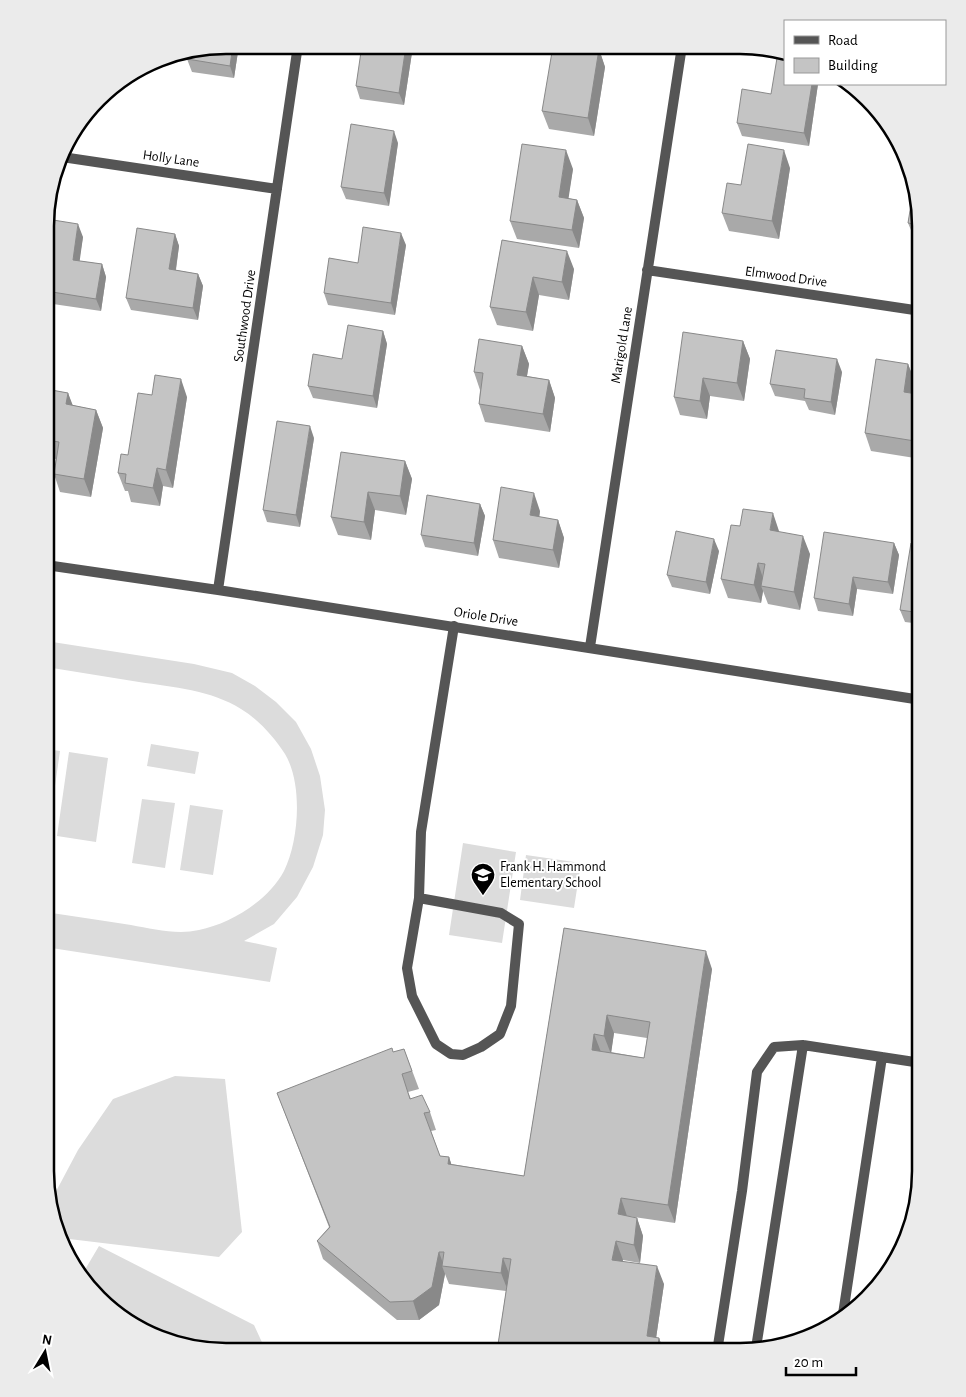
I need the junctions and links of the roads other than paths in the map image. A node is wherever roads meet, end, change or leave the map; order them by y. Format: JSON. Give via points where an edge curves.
{"nodes":[{"id":1,"x":297,"y":54,"type":"edge"},
{"id":2,"x":681,"y":54,"type":"edge"},
{"id":3,"x":68,"y":158,"type":"edge"},
{"id":4,"x":277,"y":188,"type":"junction"},
{"id":5,"x":647,"y":270,"type":"junction"},
{"id":6,"x":912,"y":309,"type":"edge"},
{"id":7,"x":54,"y":566,"type":"edge"},
{"id":8,"x":218,"y":590,"type":"junction"},
{"id":9,"x":454,"y":626,"type":"junction"},
{"id":10,"x":590,"y":647,"type":"junction"},
{"id":11,"x":912,"y":699,"type":"edge"},
{"id":12,"x":419,"y":898,"type":"junction"},
{"id":13,"x":803,"y":1044,"type":"junction"},
{"id":14,"x":882,"y":1057,"type":"junction"},
{"id":15,"x":912,"y":1062,"type":"edge"},
{"id":16,"x":844,"y":1308,"type":"edge"},
{"id":17,"x":757,"y":1342,"type":"edge"},
{"id":18,"x":718,"y":1343,"type":"edge"}],
"edges":[{"from":1,"to":4,"type":"street","name":"Southwood Drive"},
{"from":2,"to":5,"type":"street","name":"Marigold Lane"},
{"from":3,"to":4,"type":"street","name":"Holly Lane"},
{"from":4,"to":8,"type":"street","name":"Southwood Drive"},
{"from":5,"to":6,"type":"street","name":"Elmwood Drive"},
{"from":5,"to":10,"type":"street","name":"Marigold Lane"},
{"from":7,"to":8,"type":"street","name":"Oriole Drive"},
{"from":8,"to":9,"type":"street","name":"Oriole Drive"},
{"from":9,"to":10,"type":"street","name":"Oriole Drive"},
{"from":9,"to":12,"type":"street","via":[[421,832]]},
{"from":10,"to":11,"type":"street","name":"Oriole Drive"},
{"from":12,"to":12,"type":"street","via":[[407,968],[412,996],[436,1044],[451,1054],[462,1055],[500,1034],[511,1006],[518,924],[501,913]]},
{"from":13,"to":14,"type":"street"},
{"from":13,"to":17,"type":"street"},
{"from":13,"to":18,"type":"street","via":[[774,1047],[757,1072]]},
{"from":14,"to":15,"type":"street"},
{"from":14,"to":16,"type":"street"}]}
